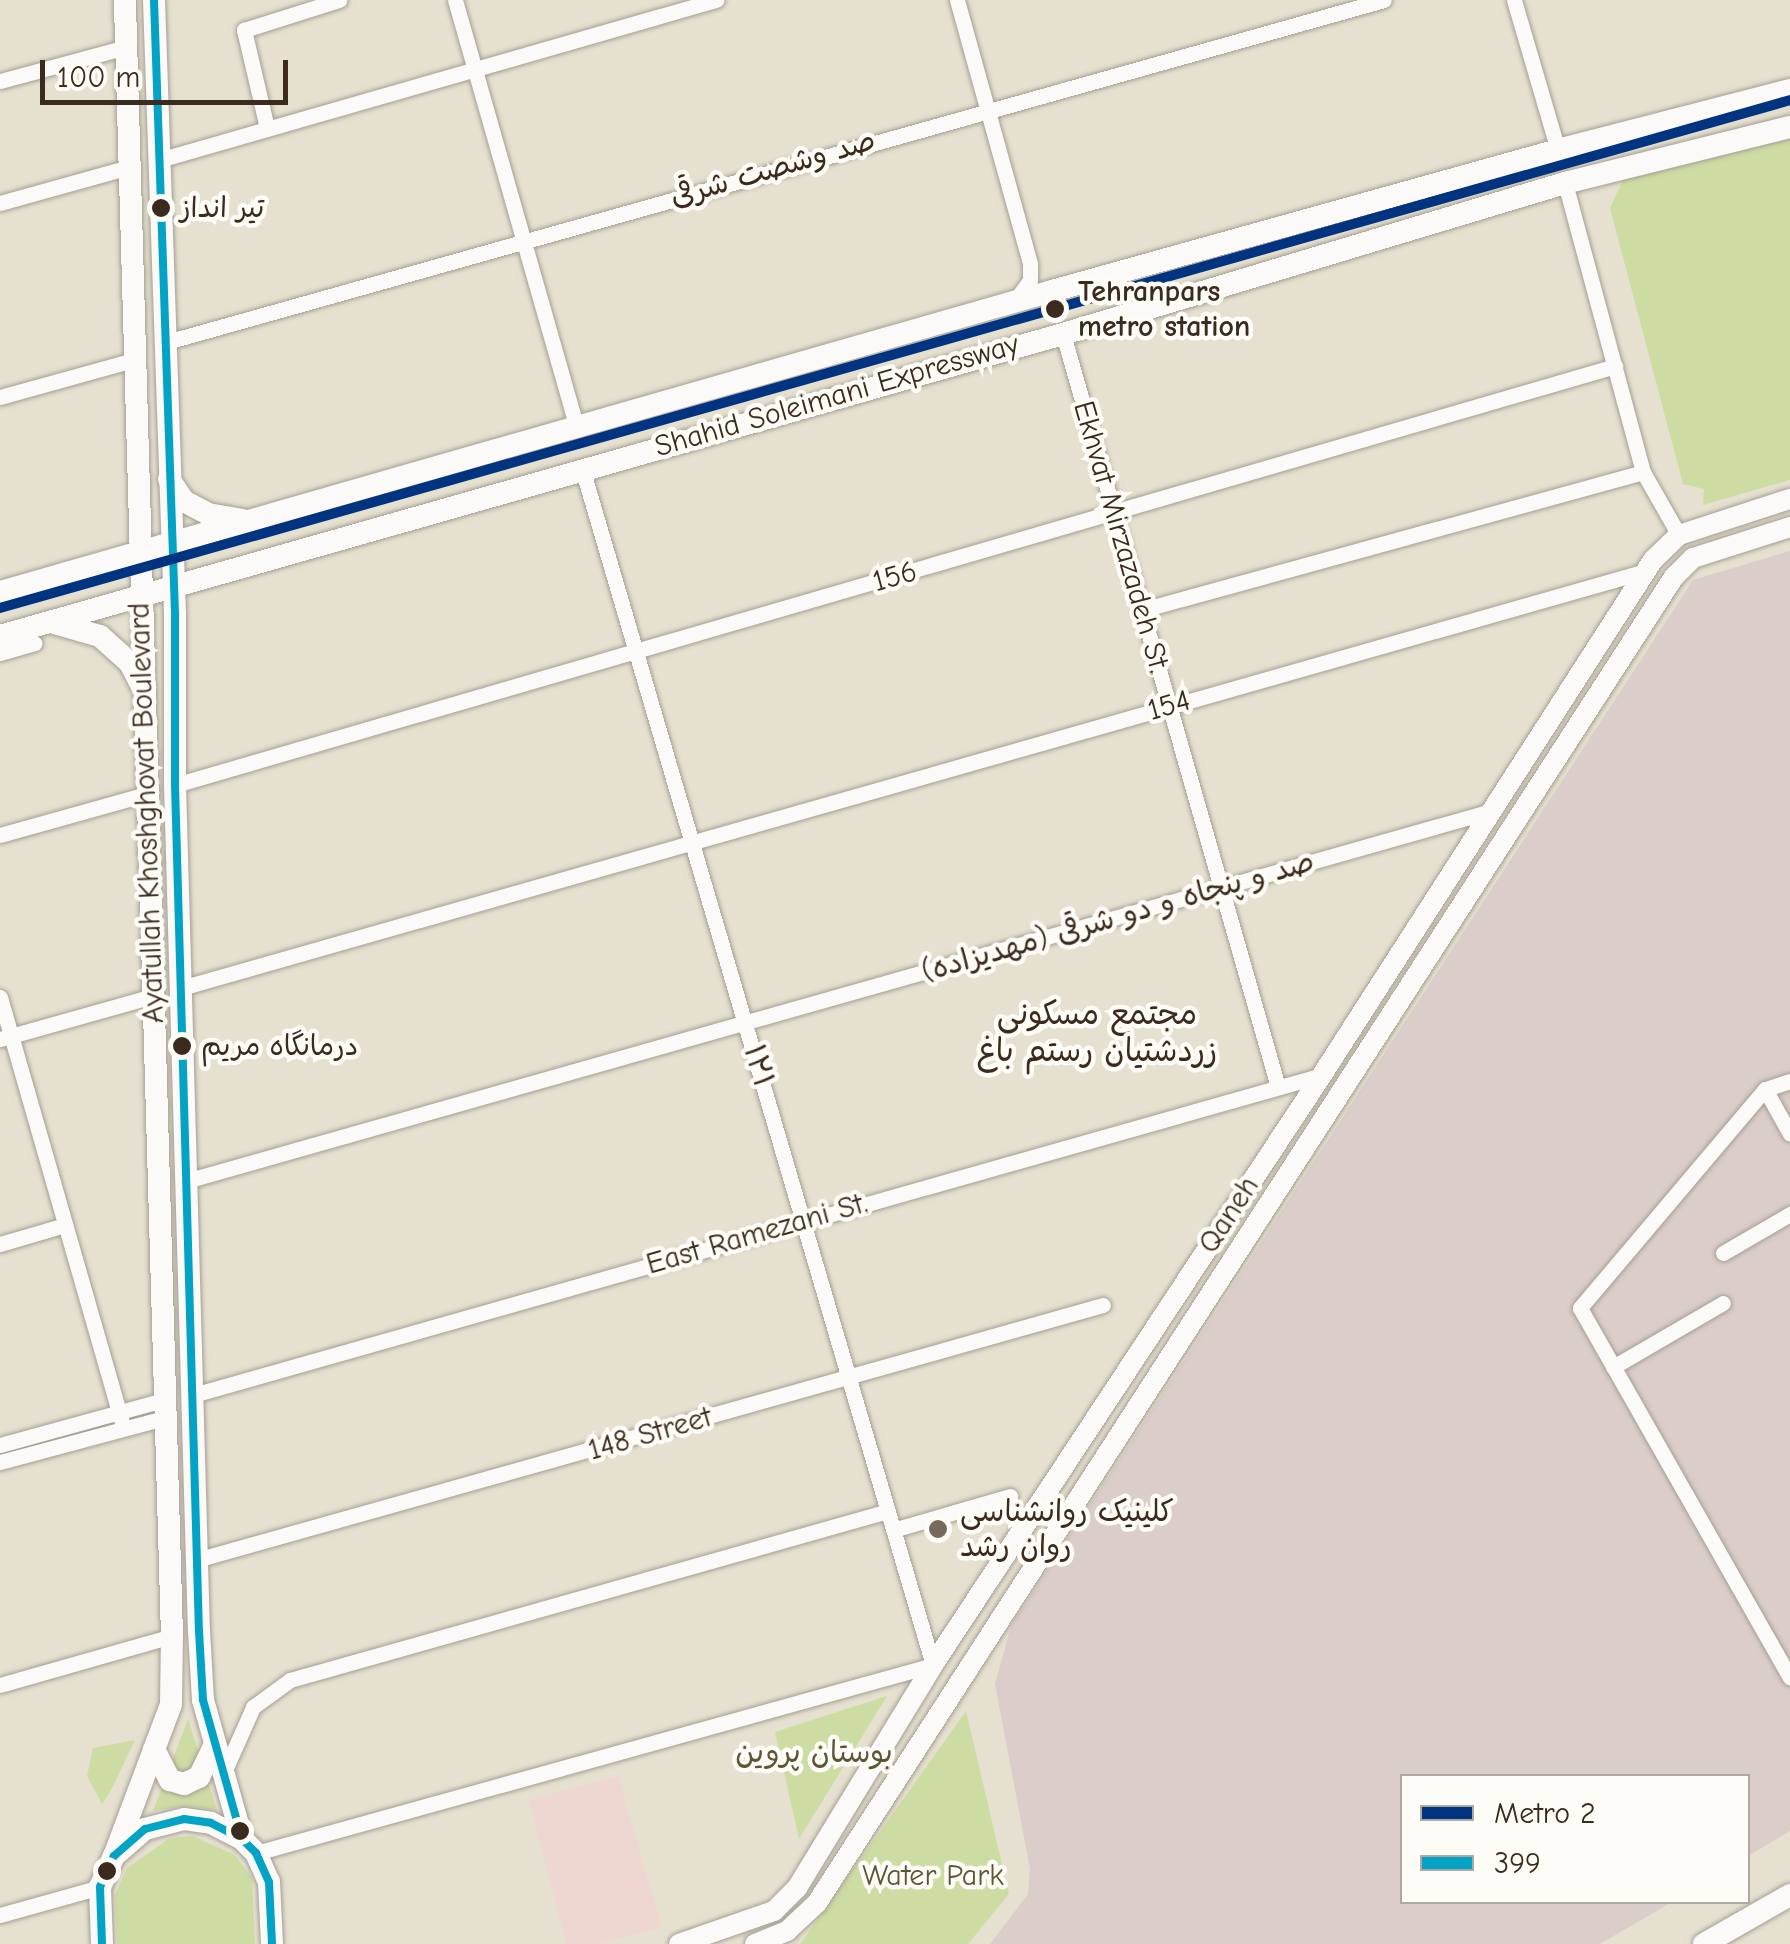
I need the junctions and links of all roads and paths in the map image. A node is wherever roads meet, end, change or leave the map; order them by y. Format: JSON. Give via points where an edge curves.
{"nodes":[{"id":1,"x":125,"y":0,"type":"edge"},
{"id":2,"x":154,"y":0,"type":"edge"},
{"id":3,"x":339,"y":0,"type":"edge"},
{"id":4,"x":456,"y":0,"type":"edge"},
{"id":5,"x":716,"y":0,"type":"edge"},
{"id":6,"x":957,"y":0,"type":"edge"},
{"id":7,"x":1384,"y":0,"type":"edge"},
{"id":8,"x":1514,"y":0,"type":"edge"},
{"id":9,"x":126,"y":47,"type":"junction"},
{"id":10,"x":475,"y":68,"type":"junction"},
{"id":11,"x":0,"y":81,"type":"edge"},
{"id":12,"x":1790,"y":90,"type":"edge"},
{"id":13,"x":987,"y":108,"type":"junction"},
{"id":14,"x":1790,"y":127,"type":"edge"},
{"id":15,"x":267,"y":128,"type":"junction"},
{"id":16,"x":1558,"y":150,"type":"junction"},
{"id":17,"x":159,"y":160,"type":"junction"},
{"id":18,"x":129,"y":167,"type":"junction"},
{"id":19,"x":1565,"y":183,"type":"junction"},
{"id":20,"x":0,"y":203,"type":"edge"},
{"id":21,"x":523,"y":238,"type":"junction"},
{"id":22,"x":1014,"y":302,"type":"junction"},
{"id":23,"x":1063,"y":334,"type":"junction"},
{"id":24,"x":163,"y":343,"type":"junction"},
{"id":25,"x":132,"y":360,"type":"junction"},
{"id":26,"x":1614,"y":366,"type":"junction"},
{"id":27,"x":0,"y":396,"type":"edge"},
{"id":28,"x":577,"y":426,"type":"junction"},
{"id":29,"x":582,"y":468,"type":"junction"},
{"id":30,"x":1643,"y":472,"type":"junction"},
{"id":31,"x":168,"y":477,"type":"junction"},
{"id":32,"x":1790,"y":499,"type":"edge"},
{"id":33,"x":1114,"y":514,"type":"junction"},
{"id":34,"x":250,"y":522,"type":"junction"},
{"id":35,"x":1790,"y":527,"type":"edge"},
{"id":36,"x":1678,"y":535,"type":"junction"},
{"id":37,"x":172,"y":544,"type":"junction"},
{"id":38,"x":138,"y":552,"type":"junction"},
{"id":39,"x":1646,"y":570,"type":"junction"},
{"id":40,"x":174,"y":586,"type":"junction"},
{"id":41,"x":0,"y":592,"type":"edge"},
{"id":42,"x":140,"y":596,"type":"junction"},
{"id":43,"x":1142,"y":610,"type":"junction"},
{"id":44,"x":38,"y":634,"type":"junction"},
{"id":45,"x":0,"y":636,"type":"edge"},
{"id":46,"x":636,"y":651,"type":"junction"},
{"id":47,"x":0,"y":653,"type":"edge"},
{"id":48,"x":145,"y":692,"type":"junction"},
{"id":49,"x":1169,"y":706,"type":"junction"},
{"id":50,"x":175,"y":785,"type":"junction"},
{"id":51,"x":147,"y":794,"type":"junction"},
{"id":52,"x":1491,"y":811,"type":"junction"},
{"id":53,"x":0,"y":836,"type":"edge"},
{"id":54,"x":692,"y":840,"type":"junction"},
{"id":55,"x":1221,"y":888,"type":"junction"},
{"id":56,"x":181,"y":988,"type":"junction"},
{"id":57,"x":0,"y":996,"type":"edge"},
{"id":58,"x":152,"y":996,"type":"junction"},
{"id":59,"x":745,"y":1024,"type":"junction"},
{"id":60,"x":6,"y":1038,"type":"edge"},
{"id":61,"x":1322,"y":1074,"type":"junction"},
{"id":62,"x":1790,"y":1081,"type":"edge"},
{"id":63,"x":1278,"y":1087,"type":"junction"},
{"id":64,"x":1346,"y":1088,"type":"junction"},
{"id":65,"x":1765,"y":1089,"type":"junction"},
{"id":66,"x":1790,"y":1134,"type":"edge"},
{"id":67,"x":186,"y":1181,"type":"junction"},
{"id":68,"x":1790,"y":1214,"type":"edge"},
{"id":69,"x":803,"y":1220,"type":"junction"},
{"id":70,"x":65,"y":1225,"type":"junction"},
{"id":71,"x":0,"y":1244,"type":"edge"},
{"id":72,"x":1723,"y":1252,"type":"dead end"},
{"id":73,"x":1723,"y":1303,"type":"dead end"},
{"id":74,"x":1103,"y":1305,"type":"dead end"},
{"id":75,"x":1613,"y":1367,"type":"junction"},
{"id":76,"x":849,"y":1378,"type":"junction"},
{"id":77,"x":192,"y":1395,"type":"junction"},
{"id":78,"x":163,"y":1409,"type":"junction"},
{"id":79,"x":121,"y":1419,"type":"junction"},
{"id":80,"x":0,"y":1445,"type":"edge"},
{"id":81,"x":0,"y":1462,"type":"edge"},
{"id":82,"x":1010,"y":1496,"type":"dead end"},
{"id":83,"x":888,"y":1511,"type":"junction"},
{"id":84,"x":893,"y":1530,"type":"junction"},
{"id":85,"x":196,"y":1560,"type":"junction"},
{"id":86,"x":172,"y":1636,"type":"junction"},
{"id":87,"x":933,"y":1665,"type":"junction"},
{"id":88,"x":1790,"y":1676,"type":"edge"},
{"id":89,"x":960,"y":1678,"type":"junction"},
{"id":90,"x":0,"y":1685,"type":"edge"},
{"id":91,"x":215,"y":1744,"type":"junction"},
{"id":92,"x":154,"y":1749,"type":"junction"},
{"id":93,"x":224,"y":1774,"type":"junction"},
{"id":94,"x":249,"y":1846,"type":"junction"},
{"id":95,"x":114,"y":1856,"type":"junction"},
{"id":96,"x":100,"y":1886,"type":"junction"},
{"id":97,"x":1790,"y":1895,"type":"edge"},
{"id":98,"x":0,"y":1916,"type":"edge"},
{"id":99,"x":102,"y":1944,"type":"edge"},
{"id":100,"x":272,"y":1944,"type":"edge"},
{"id":101,"x":679,"y":1944,"type":"edge"},
{"id":102,"x":754,"y":1944,"type":"edge"},
{"id":103,"x":1704,"y":1944,"type":"edge"}],
"edges":[{"from":1,"to":9,"type":"main road","name":"Ayatullah Khoshghovat Boulevard"},
{"from":2,"to":17,"type":"main road","name":"Ayatullah Khoshghovat Boulevard"},
{"from":3,"to":15,"type":"street","via":[[244,30]]},
{"from":4,"to":10,"type":"street"},
{"from":5,"to":10,"type":"street"},
{"from":6,"to":13,"type":"street"},
{"from":7,"to":13,"type":"street","name":"صد وشصت شرقی"},
{"from":8,"to":16,"type":"street"},
{"from":9,"to":11,"type":"street"},
{"from":9,"to":18,"type":"main road","name":"Ayatullah Khoshghovat Boulevard"},
{"from":10,"to":15,"type":"street"},
{"from":10,"to":21,"type":"street"},
{"from":12,"to":16,"type":"main road","name":"Shahid Soleimani Expressway"},
{"from":13,"to":21,"type":"street","name":"صد وشصت شرقی"},
{"from":13,"to":22,"type":"street","via":[[1030,264],[1030,280]]},
{"from":14,"to":19,"type":"main road","name":"Shahid Soleimani Expressway"},
{"from":15,"to":17,"type":"street"},
{"from":16,"to":22,"type":"main road","name":"Shahid Soleimani Expressway"},
{"from":17,"to":24,"type":"main road","name":"Ayatullah Khoshghovat Boulevard"},
{"from":18,"to":20,"type":"street"},
{"from":18,"to":25,"type":"main road","name":"Ayatullah Khoshghovat Boulevard"},
{"from":19,"to":23,"type":"main road","name":"Shahid Soleimani Expressway"},
{"from":19,"to":26,"type":"street"},
{"from":21,"to":24,"type":"street","name":"صد وشصت شرقی"},
{"from":21,"to":28,"type":"street"},
{"from":22,"to":28,"type":"main road","name":"Shahid Soleimani Expressway"},
{"from":23,"to":29,"type":"main road","name":"Shahid Soleimani Expressway"},
{"from":23,"to":33,"type":"street","name":"Ekhvat Mirzazadeh St."},
{"from":24,"to":31,"type":"main road","name":"Ayatullah Khoshghovat Boulevard"},
{"from":25,"to":27,"type":"street"},
{"from":25,"to":38,"type":"main road","name":"Ayatullah Khoshghovat Boulevard"},
{"from":26,"to":30,"type":"street"},
{"from":26,"to":33,"type":"street","name":"156"},
{"from":28,"to":34,"type":"main road","name":"Shahid Soleimani Expressway"},
{"from":29,"to":40,"type":"main road","name":"Shahid Soleimani Expressway"},
{"from":29,"to":46,"type":"street","name":"۱۲۱"},
{"from":30,"to":36,"type":"street"},
{"from":30,"to":43,"type":"street"},
{"from":31,"to":34,"type":"main road","via":[[184,501],[208,514]]},
{"from":31,"to":37,"type":"main road","name":"Ayatullah Khoshghovat Boulevard"},
{"from":32,"to":36,"type":"main road","name":"Qaneh"},
{"from":33,"to":43,"type":"street","name":"Ekhvat Mirzazadeh St."},
{"from":33,"to":46,"type":"street","name":"156"},
{"from":34,"to":37,"type":"main road","name":"Shahid Soleimani Expressway"},
{"from":35,"to":64,"type":"main road","name":"Qaneh","via":[[1693,558],[1674,577]]},
{"from":36,"to":39,"type":"main road","name":"Qaneh"},
{"from":37,"to":38,"type":"main road","name":"Shahid Soleimani Expressway"},
{"from":37,"to":40,"type":"main road","name":"Ayatullah Khoshghovat Boulevard"},
{"from":38,"to":41,"type":"main road","name":"Shahid Soleimani Expressway"},
{"from":38,"to":42,"type":"main road","name":"Ayatullah Khoshghovat Boulevard"},
{"from":39,"to":49,"type":"street","name":"154"},
{"from":39,"to":52,"type":"main road","name":"Qaneh"},
{"from":40,"to":42,"type":"main road","name":"Shahid Soleimani Expressway"},
{"from":40,"to":50,"type":"main road","name":"Ayatullah Khoshghovat Boulevard"},
{"from":42,"to":44,"type":"main road","name":"Shahid Soleimani Expressway"},
{"from":42,"to":48,"type":"main road","name":"Ayatullah Khoshghovat Boulevard"},
{"from":43,"to":49,"type":"street","name":"Ekhvat Mirzazadeh St."},
{"from":44,"to":45,"type":"main road","name":"Shahid Soleimani Expressway"},
{"from":44,"to":47,"type":"street"},
{"from":44,"to":48,"type":"main road","via":[[62,623],[100,636],[130,664]]},
{"from":46,"to":50,"type":"street","name":"156"},
{"from":46,"to":54,"type":"street","name":"۱۲۱"},
{"from":48,"to":51,"type":"main road","name":"Ayatullah Khoshghovat Boulevard"},
{"from":49,"to":54,"type":"street","name":"154"},
{"from":49,"to":55,"type":"street","name":"Ekhvat Mirzazadeh St."},
{"from":50,"to":56,"type":"main road","name":"Ayatullah Khoshghovat Boulevard"},
{"from":51,"to":53,"type":"street"},
{"from":51,"to":58,"type":"main road","name":"Ayatullah Khoshghovat Boulevard"},
{"from":52,"to":55,"type":"street","name":"صد و پنجاه و دو شرقی (مهدیزاده)"},
{"from":52,"to":61,"type":"main road","name":"Qaneh"},
{"from":54,"to":56,"type":"street","name":"154"},
{"from":54,"to":59,"type":"street","name":"۱۲۱"},
{"from":55,"to":59,"type":"street","name":"صد و پنجاه و دو شرقی (مهدیزاده)"},
{"from":55,"to":63,"type":"street","name":"Ekhvat Mirzazadeh St."},
{"from":56,"to":67,"type":"main road","name":"Ayatullah Khoshghovat Boulevard"},
{"from":57,"to":60,"type":"street"},
{"from":58,"to":60,"type":"street"},
{"from":58,"to":78,"type":"main road","name":"Ayatullah Khoshghovat Boulevard"},
{"from":59,"to":67,"type":"street","name":"صد و پنجاه و دو شرقی (مهدیزاده)"},
{"from":59,"to":69,"type":"street","name":"۱۲۱"},
{"from":60,"to":70,"type":"street"},
{"from":61,"to":63,"type":"street","name":"East Ramezani St."},
{"from":61,"to":64,"type":"main road"},
{"from":61,"to":87,"type":"main road","name":"Qaneh"},
{"from":62,"to":65,"type":"street"},
{"from":63,"to":69,"type":"street","name":"East Ramezani St."},
{"from":64,"to":89,"type":"main road","name":"Qaneh"},
{"from":65,"to":66,"type":"street"},
{"from":65,"to":75,"type":"street","via":[[1580,1308]]},
{"from":67,"to":77,"type":"main road","name":"Ayatullah Khoshghovat Boulevard"},
{"from":68,"to":72,"type":"street"},
{"from":69,"to":76,"type":"street","name":"۱۲۱"},
{"from":69,"to":77,"type":"street","name":"East Ramezani St."},
{"from":70,"to":71,"type":"street"},
{"from":70,"to":79,"type":"street"},
{"from":73,"to":75,"type":"street"},
{"from":74,"to":76,"type":"street","name":"148 Street"},
{"from":75,"to":88,"type":"street"},
{"from":76,"to":83,"type":"street","name":"۱۲۱"},
{"from":76,"to":85,"type":"street","name":"148 Street"},
{"from":77,"to":85,"type":"main road","name":"Ayatullah Khoshghovat Boulevard"},
{"from":78,"to":79,"type":"street"},
{"from":78,"to":86,"type":"main road","name":"Ayatullah Khoshghovat Boulevard"},
{"from":79,"to":80,"type":"street"},
{"from":79,"to":81,"type":"street"},
{"from":82,"to":84,"type":"street"},
{"from":83,"to":84,"type":"street","name":"۱۲۱"},
{"from":83,"to":93,"type":"street","via":[[290,1680],[253,1706]]},
{"from":84,"to":87,"type":"street","name":"۱۲۱"},
{"from":85,"to":91,"type":"main road","name":"Ayatullah Khoshghovat Boulevard","via":[[203,1700]]},
{"from":86,"to":90,"type":"street"},
{"from":86,"to":92,"type":"main road","name":"Ayatullah Khoshghovat Boulevard","via":[[171,1704]]},
{"from":87,"to":89,"type":"street"},
{"from":87,"to":94,"type":"street"},
{"from":87,"to":101,"type":"main road","name":"Qaneh","via":[[797,1888],[774,1911]]},
{"from":89,"to":102,"type":"main road","name":"Qaneh","via":[[816,1904],[787,1931]]},
{"from":91,"to":92,"type":"main road","via":[[199,1777],[184,1784],[170,1780]]},
{"from":91,"to":93,"type":"main road","name":"Ayatullah Khoshghovat Boulevard"},
{"from":92,"to":95,"type":"main road","name":"Ayatullah Khoshghovat Boulevard"},
{"from":93,"to":94,"type":"main road","name":"Ayatullah Khoshghovat Boulevard"},
{"from":94,"to":95,"type":"main road","via":[[211,1822],[171,1820],[133,1836]]},
{"from":94,"to":100,"type":"main road","name":"Ayatullah Khoshghovat Boulevard","via":[[268,1882]]},
{"from":95,"to":96,"type":"main road","name":"Ayatullah Khoshghovat Boulevard"},
{"from":96,"to":98,"type":"street"},
{"from":96,"to":99,"type":"main road"},
{"from":97,"to":103,"type":"main road"}]}
